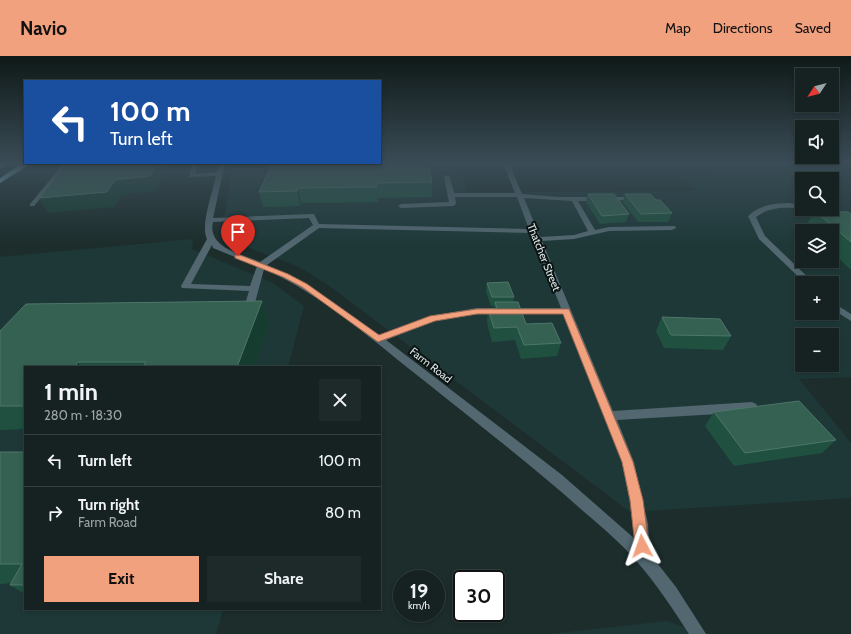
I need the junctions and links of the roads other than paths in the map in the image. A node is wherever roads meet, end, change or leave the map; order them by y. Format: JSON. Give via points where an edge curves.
{"nodes":[{"id":1,"x":45,"y":190,"type":"edge"},
{"id":2,"x":216,"y":190,"type":"edge"},
{"id":3,"x":450,"y":190,"type":"edge"},
{"id":4,"x":517,"y":190,"type":"edge"},
{"id":5,"x":451,"y":195,"type":"junction"},
{"id":6,"x":520,"y":197,"type":"junction"},
{"id":7,"x":636,"y":198,"type":"edge"},
{"id":8,"x":574,"y":199,"type":"junction"},
{"id":9,"x":32,"y":205,"type":"dead end"},
{"id":10,"x":401,"y":206,"type":"dead end"},
{"id":11,"x":795,"y":206,"type":"edge"},
{"id":12,"x":836,"y":216,"type":"edge"},
{"id":13,"x":209,"y":220,"type":"junction"},
{"id":14,"x":851,"y":221,"type":"edge"},
{"id":15,"x":316,"y":226,"type":"junction"},
{"id":16,"x":672,"y":228,"type":"dead end"},
{"id":17,"x":594,"y":233,"type":"junction"},
{"id":18,"x":535,"y":235,"type":"junction"},
{"id":19,"x":211,"y":239,"type":"junction"},
{"id":20,"x":261,"y":265,"type":"junction"},
{"id":21,"x":803,"y":276,"type":"edge"},
{"id":22,"x":254,"y":289,"type":"junction"},
{"id":23,"x":839,"y":310,"type":"edge"},
{"id":24,"x":566,"y":311,"type":"junction"},
{"id":25,"x":247,"y":315,"type":"edge"},
{"id":26,"x":851,"y":318,"type":"edge"},
{"id":27,"x":378,"y":339,"type":"junction"},
{"id":28,"x":752,"y":407,"type":"edge"},
{"id":29,"x":610,"y":416,"type":"junction"},
{"id":30,"x":643,"y":557,"type":"junction"},
{"id":31,"x":698,"y":634,"type":"edge"}],
"edges":[{"from":1,"to":9,"type":"street"},
{"from":2,"to":13,"type":"street"},
{"from":3,"to":5,"type":"street"},
{"from":4,"to":6,"type":"street","name":"Thatcher Street"},
{"from":5,"to":6,"type":"street","via":[[502,194]]},
{"from":5,"to":10,"type":"street","via":[[453,204]]},
{"from":6,"to":8,"type":"street"},
{"from":6,"to":18,"type":"street","name":"Thatcher Street"},
{"from":7,"to":8,"type":"street","via":[[616,201]]},
{"from":8,"to":17,"type":"street"},
{"from":11,"to":21,"type":"street","via":[[768,207],[752,216],[762,236]]},
{"from":12,"to":14,"type":"street"},
{"from":13,"to":15,"type":"street","via":[[311,216]]},
{"from":13,"to":19,"type":"street"},
{"from":15,"to":18,"type":"street"},
{"from":15,"to":20,"type":"street"},
{"from":16,"to":17,"type":"street","via":[[634,225]]},
{"from":17,"to":18,"type":"street","via":[[574,237]]},
{"from":18,"to":24,"type":"street","name":"Thatcher Street"},
{"from":19,"to":20,"type":"street","name":"Farm Road","via":[[220,249]]},
{"from":19,"to":22,"type":"street","via":[[185,286]]},
{"from":20,"to":22,"type":"street"},
{"from":20,"to":27,"type":"street","name":"Farm Road","via":[[304,285]]},
{"from":22,"to":25,"type":"street"},
{"from":23,"to":26,"type":"street"},
{"from":24,"to":27,"type":"street","via":[[477,311],[433,318]]},
{"from":24,"to":29,"type":"street","name":"Thatcher Street"},
{"from":27,"to":30,"type":"street","name":"Farm Road","via":[[557,479]]},
{"from":28,"to":29,"type":"street"},
{"from":29,"to":30,"type":"street","name":"Thatcher Street","via":[[633,481]]},
{"from":30,"to":31,"type":"street","via":[[671,592]]}]}
